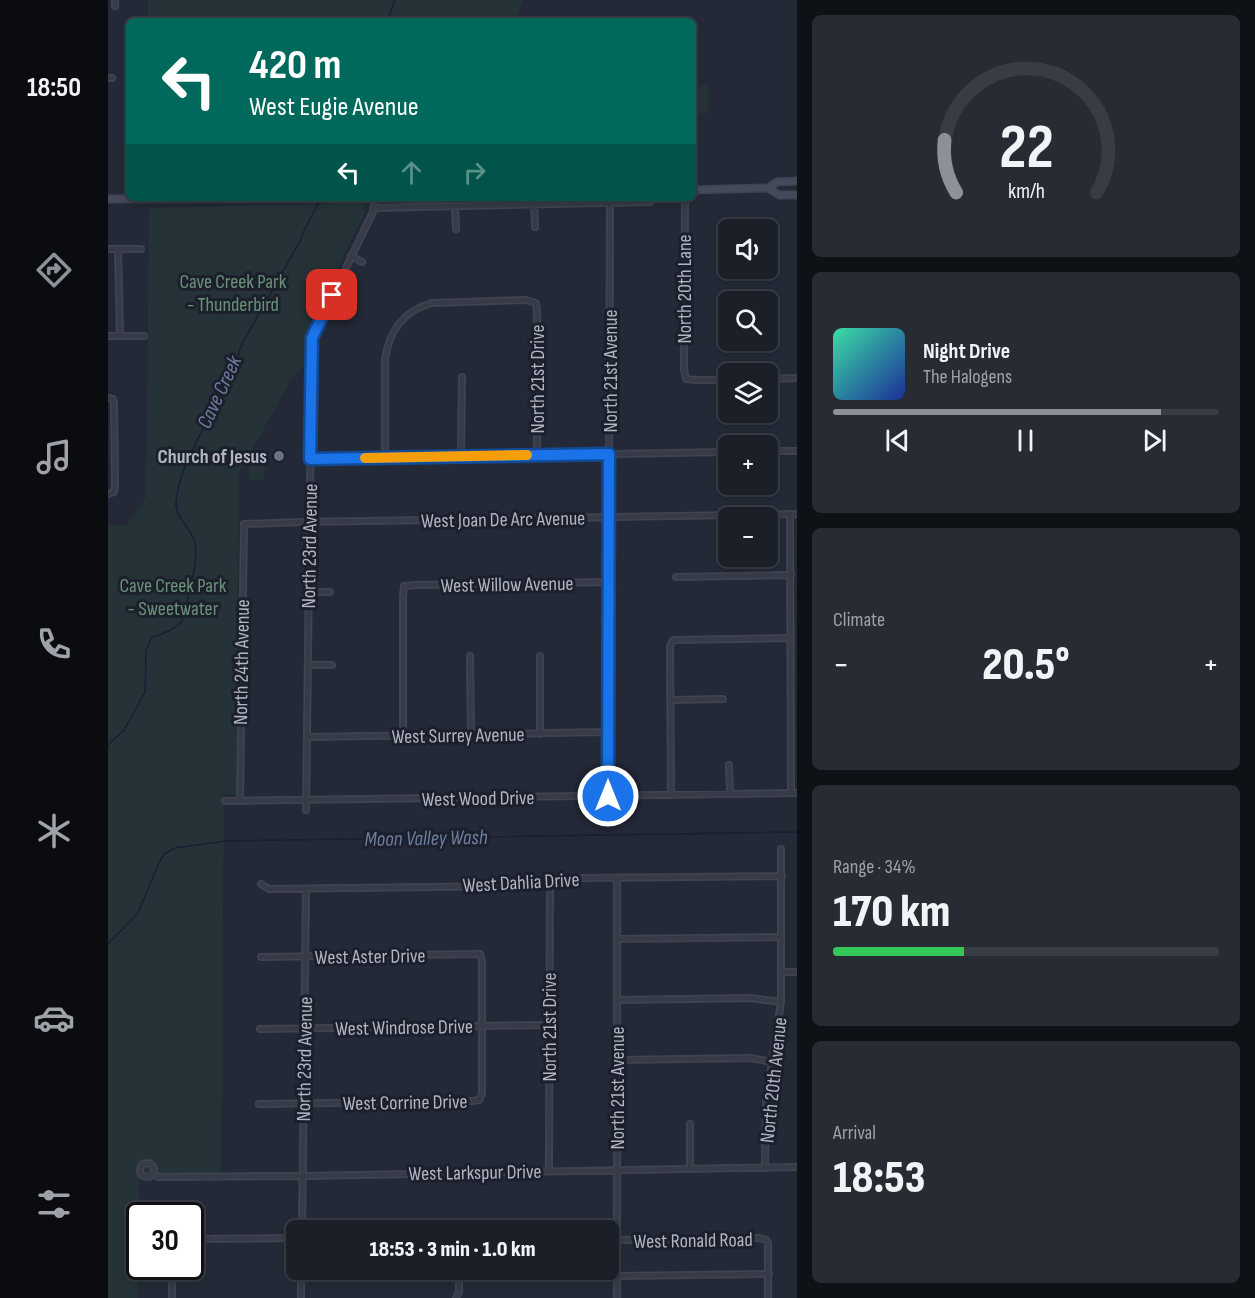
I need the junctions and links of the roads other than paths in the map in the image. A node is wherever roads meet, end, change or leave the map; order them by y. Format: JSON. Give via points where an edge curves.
{"nodes":[{"id":1,"x":797,"y":181,"type":"edge"},
{"id":2,"x":768,"y":189,"type":"junction"},
{"id":3,"x":696,"y":190,"type":"edge"},
{"id":4,"x":797,"y":195,"type":"edge"},
{"id":5,"x":108,"y":199,"type":"edge"},
{"id":6,"x":126,"y":199,"type":"edge"},
{"id":7,"x":375,"y":201,"type":"edge"},
{"id":8,"x":591,"y":201,"type":"edge"},
{"id":9,"x":610,"y":201,"type":"edge"},
{"id":10,"x":630,"y":201,"type":"edge"},
{"id":11,"x":685,"y":201,"type":"edge"},
{"id":12,"x":650,"y":202,"type":"dead end"},
{"id":13,"x":534,"y":204,"type":"junction"},
{"id":14,"x":455,"y":206,"type":"junction"},
{"id":15,"x":374,"y":208,"type":"junction"},
{"id":16,"x":535,"y":227,"type":"dead end"},
{"id":17,"x":456,"y":229,"type":"dead end"},
{"id":18,"x":108,"y":249,"type":"edge"},
{"id":19,"x":118,"y":249,"type":"junction"},
{"id":20,"x":141,"y":249,"type":"dead end"},
{"id":21,"x":351,"y":256,"type":"junction"},
{"id":22,"x":362,"y":262,"type":"dead end"},
{"id":23,"x":108,"y":336,"type":"edge"},
{"id":24,"x":120,"y":336,"type":"junction"},
{"id":25,"x":144,"y":336,"type":"dead end"},
{"id":26,"x":462,"y":377,"type":"dead end"},
{"id":27,"x":797,"y":378,"type":"edge"},
{"id":28,"x":778,"y":379,"type":"edge"},
{"id":29,"x":718,"y":380,"type":"edge"},
{"id":30,"x":110,"y":398,"type":"edge"},
{"id":31,"x":778,"y":451,"type":"edge"},
{"id":32,"x":797,"y":451,"type":"edge"},
{"id":33,"x":718,"y":452,"type":"edge"},
{"id":34,"x":609,"y":454,"type":"junction"},
{"id":35,"x":537,"y":455,"type":"junction"},
{"id":36,"x":461,"y":456,"type":"junction"},
{"id":37,"x":385,"y":458,"type":"junction"},
{"id":38,"x":310,"y":459,"type":"junction"},
{"id":39,"x":111,"y":493,"type":"edge"},
{"id":40,"x":790,"y":514,"type":"junction"},
{"id":41,"x":797,"y":514,"type":"edge"},
{"id":42,"x":609,"y":517,"type":"junction"},
{"id":43,"x":309,"y":522,"type":"junction"},
{"id":44,"x":244,"y":524,"type":"joint"},
{"id":45,"x":790,"y":576,"type":"junction"},
{"id":46,"x":676,"y":577,"type":"dead end"},
{"id":47,"x":610,"y":582,"type":"junction"},
{"id":48,"x":308,"y":592,"type":"junction"},
{"id":49,"x":330,"y":592,"type":"dead end"},
{"id":50,"x":790,"y":638,"type":"junction"},
{"id":51,"x":470,"y":656,"type":"dead end"},
{"id":52,"x":540,"y":656,"type":"dead end"},
{"id":53,"x":308,"y":665,"type":"junction"},
{"id":54,"x":332,"y":665,"type":"dead end"},
{"id":55,"x":723,"y":699,"type":"dead end"},
{"id":56,"x":670,"y":700,"type":"junction"},
{"id":57,"x":608,"y":732,"type":"junction"},
{"id":58,"x":540,"y":734,"type":"junction"},
{"id":59,"x":471,"y":735,"type":"junction"},
{"id":60,"x":403,"y":736,"type":"junction"},
{"id":61,"x":307,"y":737,"type":"junction"},
{"id":62,"x":729,"y":765,"type":"dead end"},
{"id":63,"x":797,"y":792,"type":"edge"},
{"id":64,"x":791,"y":793,"type":"junction"},
{"id":65,"x":730,"y":794,"type":"junction"},
{"id":66,"x":671,"y":795,"type":"junction"},
{"id":67,"x":608,"y":796,"type":"junction"},
{"id":68,"x":225,"y":801,"type":"dead end"},
{"id":69,"x":240,"y":801,"type":"junction"},
{"id":70,"x":306,"y":801,"type":"junction"},
{"id":71,"x":306,"y":810,"type":"dead end"},
{"id":72,"x":781,"y":849,"type":"dead end"},
{"id":73,"x":782,"y":876,"type":"junction"},
{"id":74,"x":617,"y":878,"type":"junction"},
{"id":75,"x":550,"y":882,"type":"junction"},
{"id":76,"x":261,"y":884,"type":"dead end"},
{"id":77,"x":306,"y":889,"type":"junction"},
{"id":78,"x":781,"y":937,"type":"junction"},
{"id":79,"x":618,"y":939,"type":"junction"},
{"id":80,"x":261,"y":957,"type":"dead end"},
{"id":81,"x":305,"y":957,"type":"junction"},
{"id":82,"x":781,"y":972,"type":"junction"},
{"id":83,"x":797,"y":972,"type":"edge"},
{"id":84,"x":617,"y":1000,"type":"junction"},
{"id":85,"x":781,"y":1002,"type":"junction"},
{"id":86,"x":549,"y":1025,"type":"junction"},
{"id":87,"x":481,"y":1026,"type":"junction"},
{"id":88,"x":260,"y":1029,"type":"dead end"},
{"id":89,"x":304,"y":1029,"type":"junction"},
{"id":90,"x":617,"y":1060,"type":"junction"},
{"id":91,"x":772,"y":1062,"type":"junction"},
{"id":92,"x":303,"y":1103,"type":"junction"},
{"id":93,"x":259,"y":1104,"type":"dead end"},
{"id":94,"x":690,"y":1124,"type":"dead end"},
{"id":95,"x":797,"y":1167,"type":"edge"},
{"id":96,"x":765,"y":1168,"type":"junction"},
{"id":97,"x":690,"y":1169,"type":"junction"},
{"id":98,"x":616,"y":1170,"type":"junction"},
{"id":99,"x":549,"y":1171,"type":"junction"},
{"id":100,"x":153,"y":1173,"type":"dead end"},
{"id":101,"x":303,"y":1176,"type":"junction"},
{"id":102,"x":302,"y":1220,"type":"edge"},
{"id":103,"x":617,"y":1220,"type":"edge"},
{"id":104,"x":286,"y":1238,"type":"edge"},
{"id":105,"x":204,"y":1239,"type":"edge"},
{"id":106,"x":619,"y":1240,"type":"edge"},
{"id":107,"x":769,"y":1274,"type":"junction"},
{"id":108,"x":619,"y":1276,"type":"edge"},
{"id":109,"x":172,"y":1280,"type":"edge"},
{"id":110,"x":302,"y":1280,"type":"edge"},
{"id":111,"x":459,"y":1280,"type":"edge"},
{"id":112,"x":617,"y":1280,"type":"edge"},
{"id":113,"x":172,"y":1298,"type":"edge"},
{"id":114,"x":301,"y":1298,"type":"edge"},
{"id":115,"x":456,"y":1298,"type":"edge"},
{"id":116,"x":617,"y":1298,"type":"edge"},
{"id":117,"x":768,"y":1298,"type":"edge"}],
"edges":[{"from":1,"to":2,"type":"main road","via":[[777,182]]},
{"from":2,"to":3,"type":"main road"},
{"from":2,"to":4,"type":"main road","via":[[779,195]]},
{"from":5,"to":6,"type":"main road"},
{"from":7,"to":15,"type":"street","name":"North 23rd Avenue"},
{"from":8,"to":13,"type":"street"},
{"from":9,"to":34,"type":"street","name":"North 21st Avenue"},
{"from":10,"to":12,"type":"street"},
{"from":11,"to":29,"type":"street","name":"North 20th Lane","via":[[684,369],[686,379]]},
{"from":13,"to":14,"type":"street"},
{"from":13,"to":16,"type":"street"},
{"from":14,"to":15,"type":"street"},
{"from":14,"to":17,"type":"street"},
{"from":15,"to":21,"type":"street","name":"North 23rd Avenue"},
{"from":18,"to":19,"type":"street"},
{"from":19,"to":20,"type":"street"},
{"from":19,"to":24,"type":"street"},
{"from":21,"to":22,"type":"street"},
{"from":21,"to":38,"type":"street","name":"North 23rd Avenue","via":[[312,338]]},
{"from":23,"to":24,"type":"street"},
{"from":24,"to":25,"type":"street"},
{"from":26,"to":36,"type":"street"},
{"from":27,"to":28,"type":"street"},
{"from":30,"to":39,"type":"street","via":[[114,404],[115,486]]},
{"from":31,"to":32,"type":"street"},
{"from":33,"to":34,"type":"street"},
{"from":34,"to":35,"type":"street"},
{"from":34,"to":42,"type":"street","name":"North 21st Avenue"},
{"from":35,"to":36,"type":"street"},
{"from":35,"to":37,"type":"street","name":"North 21st Drive","via":[[536,303],[526,300],[442,302],[422,306],[403,318],[392,333],[385,360]]},
{"from":36,"to":37,"type":"street"},
{"from":37,"to":38,"type":"street"},
{"from":38,"to":43,"type":"street","name":"North 23rd Avenue"},
{"from":40,"to":41,"type":"street","name":"West Joan De Arc Avenue"},
{"from":40,"to":42,"type":"street","name":"West Joan De Arc Avenue"},
{"from":40,"to":45,"type":"street"},
{"from":42,"to":43,"type":"street","name":"West Joan De Arc Avenue"},
{"from":42,"to":47,"type":"street","name":"North 21st Avenue"},
{"from":43,"to":44,"type":"street","name":"West Joan De Arc Avenue"},
{"from":43,"to":48,"type":"street","name":"North 23rd Avenue"},
{"from":44,"to":69,"type":"street","name":"North 24th Avenue"},
{"from":45,"to":46,"type":"street"},
{"from":45,"to":50,"type":"street"},
{"from":47,"to":57,"type":"street","name":"North 21st Avenue"},
{"from":47,"to":60,"type":"street","name":"West Willow Avenue","via":[[405,586]]},
{"from":48,"to":49,"type":"street"},
{"from":48,"to":53,"type":"street","name":"North 23rd Avenue"},
{"from":50,"to":56,"type":"street","via":[[673,640]]},
{"from":50,"to":64,"type":"street"},
{"from":51,"to":59,"type":"street"},
{"from":52,"to":58,"type":"street"},
{"from":53,"to":54,"type":"street"},
{"from":53,"to":61,"type":"street","name":"North 23rd Avenue"},
{"from":55,"to":56,"type":"street"},
{"from":56,"to":66,"type":"street"},
{"from":57,"to":58,"type":"street","name":"West Surrey Avenue"},
{"from":57,"to":67,"type":"street","name":"North 21st Avenue"},
{"from":58,"to":59,"type":"street","name":"West Surrey Avenue"},
{"from":59,"to":60,"type":"street","name":"West Surrey Avenue"},
{"from":60,"to":61,"type":"street","name":"West Surrey Avenue"},
{"from":61,"to":70,"type":"street","name":"North 23rd Avenue"},
{"from":62,"to":65,"type":"street"},
{"from":63,"to":64,"type":"street","name":"West Wood Drive"},
{"from":64,"to":65,"type":"street","name":"West Wood Drive"},
{"from":65,"to":66,"type":"street","name":"West Wood Drive"},
{"from":66,"to":67,"type":"street","name":"West Wood Drive"},
{"from":67,"to":70,"type":"street","name":"West Wood Drive"},
{"from":68,"to":69,"type":"street","name":"West Wood Drive"},
{"from":69,"to":70,"type":"street","name":"West Wood Drive"},
{"from":70,"to":71,"type":"street","name":"North 23rd Avenue"},
{"from":72,"to":73,"type":"street","name":"North 20th Avenue"},
{"from":73,"to":74,"type":"street","name":"West Dahlia Drive"},
{"from":73,"to":78,"type":"street","name":"North 20th Avenue"},
{"from":74,"to":75,"type":"street","name":"West Dahlia Drive"},
{"from":74,"to":79,"type":"street","name":"North 21st Avenue"},
{"from":75,"to":77,"type":"street","name":"West Dahlia Drive","via":[[518,886]]},
{"from":75,"to":86,"type":"street","name":"North 21st Drive"},
{"from":76,"to":77,"type":"street","name":"West Dahlia Drive","via":[[269,889]]},
{"from":77,"to":81,"type":"street","name":"North 23rd Avenue"},
{"from":78,"to":79,"type":"street"},
{"from":78,"to":82,"type":"street","name":"North 20th Avenue"},
{"from":79,"to":84,"type":"street","name":"North 21st Avenue"},
{"from":80,"to":81,"type":"street","name":"West Aster Drive"},
{"from":81,"to":87,"type":"street","name":"West Aster Drive","via":[[480,954]]},
{"from":81,"to":89,"type":"street","name":"North 23rd Avenue"},
{"from":82,"to":83,"type":"street"},
{"from":82,"to":85,"type":"street","name":"North 20th Avenue"},
{"from":84,"to":85,"type":"street","via":[[750,998]]},
{"from":84,"to":90,"type":"street","name":"North 21st Avenue"},
{"from":85,"to":91,"type":"street","name":"North 20th Avenue"},
{"from":86,"to":87,"type":"street","name":"West Windrose Drive"},
{"from":86,"to":99,"type":"street","name":"North 21st Drive"},
{"from":87,"to":89,"type":"street","name":"West Windrose Drive"},
{"from":87,"to":92,"type":"street","name":"West Corrine Drive","via":[[479,1100]]},
{"from":88,"to":89,"type":"street","name":"West Windrose Drive"},
{"from":89,"to":92,"type":"street","name":"North 23rd Avenue"},
{"from":90,"to":91,"type":"street","via":[[751,1058]]},
{"from":90,"to":98,"type":"street","name":"North 21st Avenue"},
{"from":91,"to":96,"type":"street","name":"North 20th Avenue"},
{"from":92,"to":93,"type":"street","name":"West Corrine Drive"},
{"from":92,"to":101,"type":"street","name":"North 23rd Avenue"},
{"from":94,"to":97,"type":"street"},
{"from":95,"to":96,"type":"street","name":"West Larkspur Drive"},
{"from":96,"to":97,"type":"street","name":"West Larkspur Drive"},
{"from":97,"to":98,"type":"street","name":"West Larkspur Drive"},
{"from":98,"to":99,"type":"street","name":"West Larkspur Drive"},
{"from":98,"to":103,"type":"street","name":"North 21st Avenue"},
{"from":99,"to":101,"type":"street","name":"West Larkspur Drive"},
{"from":100,"to":101,"type":"street","name":"West Larkspur Drive","via":[[158,1177]]},
{"from":101,"to":102,"type":"street","name":"North 23rd Avenue"},
{"from":104,"to":105,"type":"street"},
{"from":106,"to":107,"type":"street","name":"West Ronald Road","via":[[760,1238],[768,1242]]},
{"from":107,"to":108,"type":"street"},
{"from":107,"to":117,"type":"street"},
{"from":109,"to":113,"type":"street"},
{"from":110,"to":114,"type":"street"},
{"from":111,"to":115,"type":"street"},
{"from":112,"to":116,"type":"street","name":"North 21st Avenue"}]}
